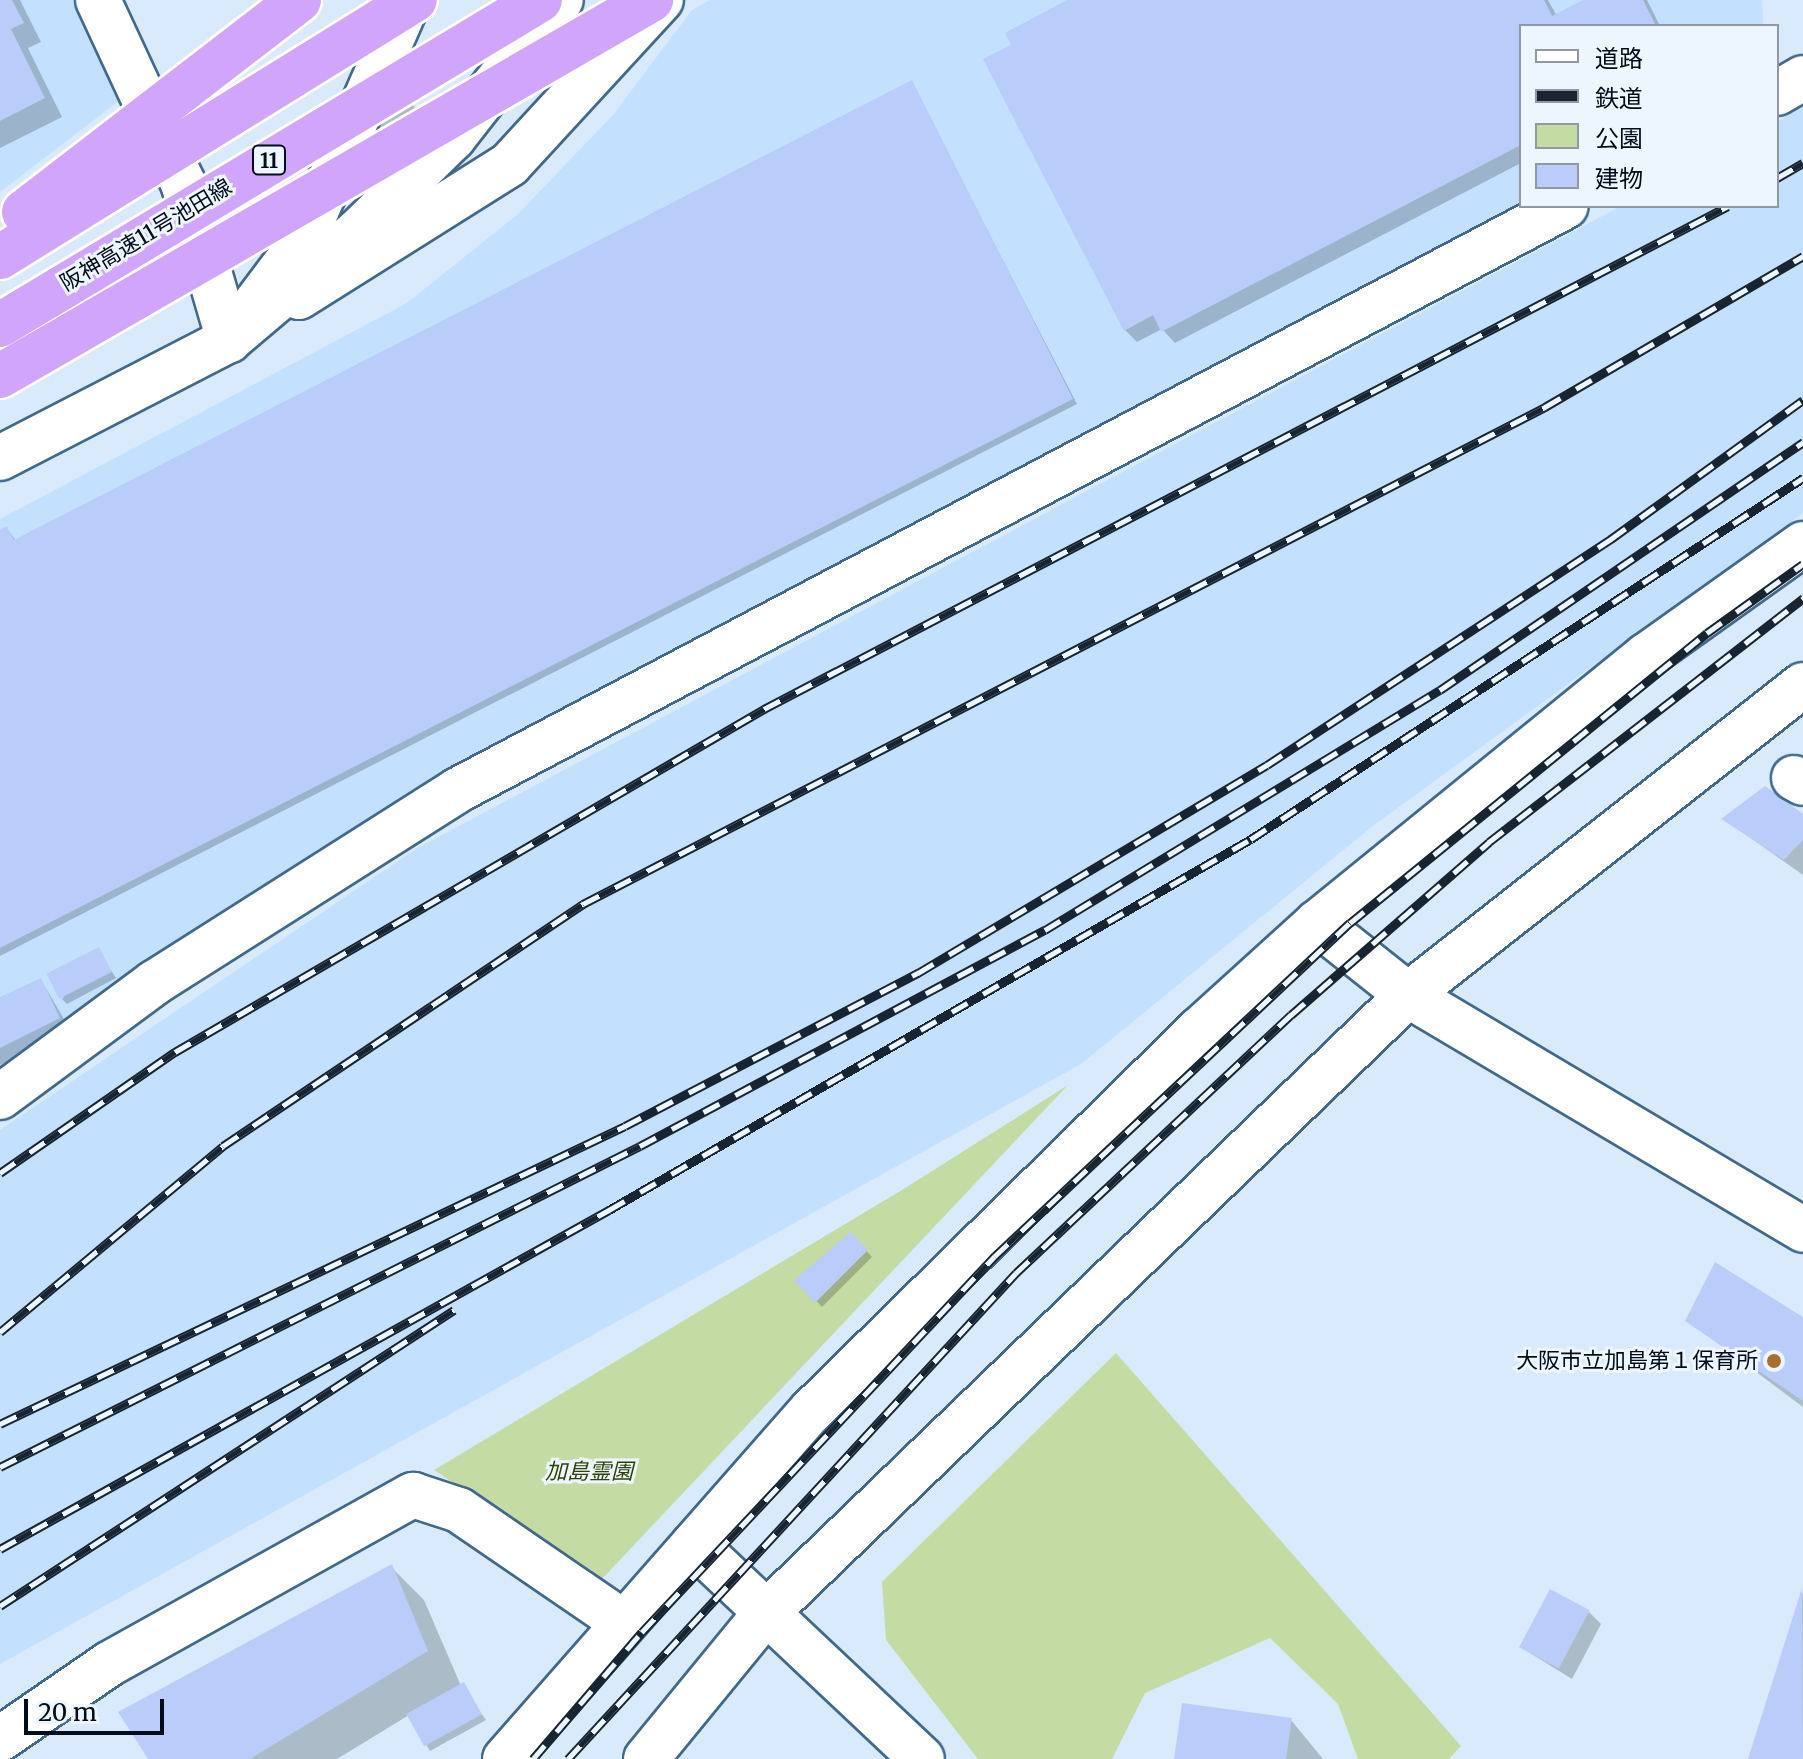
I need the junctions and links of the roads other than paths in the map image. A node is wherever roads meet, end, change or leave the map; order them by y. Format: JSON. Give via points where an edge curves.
{"nodes":[{"id":1,"x":98,"y":0,"type":"edge"},
{"id":2,"x":299,"y":0,"type":"edge"},
{"id":3,"x":412,"y":0,"type":"edge"},
{"id":4,"x":540,"y":0,"type":"edge"},
{"id":5,"x":561,"y":0,"type":"edge"},
{"id":6,"x":651,"y":0,"type":"edge"},
{"id":7,"x":661,"y":0,"type":"edge"},
{"id":8,"x":1803,"y":78,"type":"edge"},
{"id":9,"x":1779,"y":92,"type":"edge"},
{"id":10,"x":1562,"y":208,"type":"edge"},
{"id":11,"x":0,"y":231,"type":"edge"},
{"id":12,"x":0,"y":257,"type":"edge"},
{"id":13,"x":0,"y":325,"type":"edge"},
{"id":14,"x":229,"y":340,"type":"junction"},
{"id":15,"x":0,"y":376,"type":"edge"},
{"id":16,"x":0,"y":458,"type":"edge"},
{"id":17,"x":1803,"y":544,"type":"edge"},
{"id":18,"x":1803,"y":685,"type":"edge"},
{"id":19,"x":1317,"y":923,"type":"junction"},
{"id":20,"x":1408,"y":995,"type":"junction"},
{"id":21,"x":0,"y":1097,"type":"edge"},
{"id":22,"x":1803,"y":1230,"type":"edge"},
{"id":23,"x":694,"y":1544,"type":"junction"},
{"id":24,"x":764,"y":1615,"type":"junction"},
{"id":25,"x":621,"y":1621,"type":"junction"},
{"id":26,"x":0,"y":1739,"type":"edge"},
{"id":27,"x":505,"y":1759,"type":"edge"},
{"id":28,"x":646,"y":1759,"type":"edge"},
{"id":29,"x":922,"y":1759,"type":"edge"}],
"edges":[{"from":1,"to":14,"type":"street","via":[[183,183]]},
{"from":2,"to":11,"type":"highway","bridge":true},
{"from":3,"to":12,"type":"highway","bridge":true},
{"from":3,"to":14,"type":"street","via":[[304,239]]},
{"from":4,"to":13,"type":"highway","name":"阪神高速11号池田線","number":"11","bridge":true},
{"from":5,"to":14,"type":"street","via":[[453,138],[358,231]]},
{"from":6,"to":15,"type":"highway","bridge":true},
{"from":7,"to":14,"type":"street","via":[[510,164],[439,215]]},
{"from":8,"to":9,"type":"street"},
{"from":10,"to":21,"type":"street","via":[[458,790],[154,983]]},
{"from":14,"to":16,"type":"street"},
{"from":17,"to":19,"type":"street","via":[[1646,656]]},
{"from":18,"to":20,"type":"street"},
{"from":19,"to":20,"type":"street"},
{"from":19,"to":23,"type":"street","via":[[812,1410]]},
{"from":20,"to":22,"type":"street"},
{"from":20,"to":24,"type":"street"},
{"from":23,"to":24,"type":"street"},
{"from":23,"to":25,"type":"street"},
{"from":24,"to":28,"type":"street"},
{"from":24,"to":29,"type":"street"},
{"from":25,"to":26,"type":"street","via":[[459,1510],[413,1495],[109,1664]]},
{"from":25,"to":27,"type":"street"}]}
